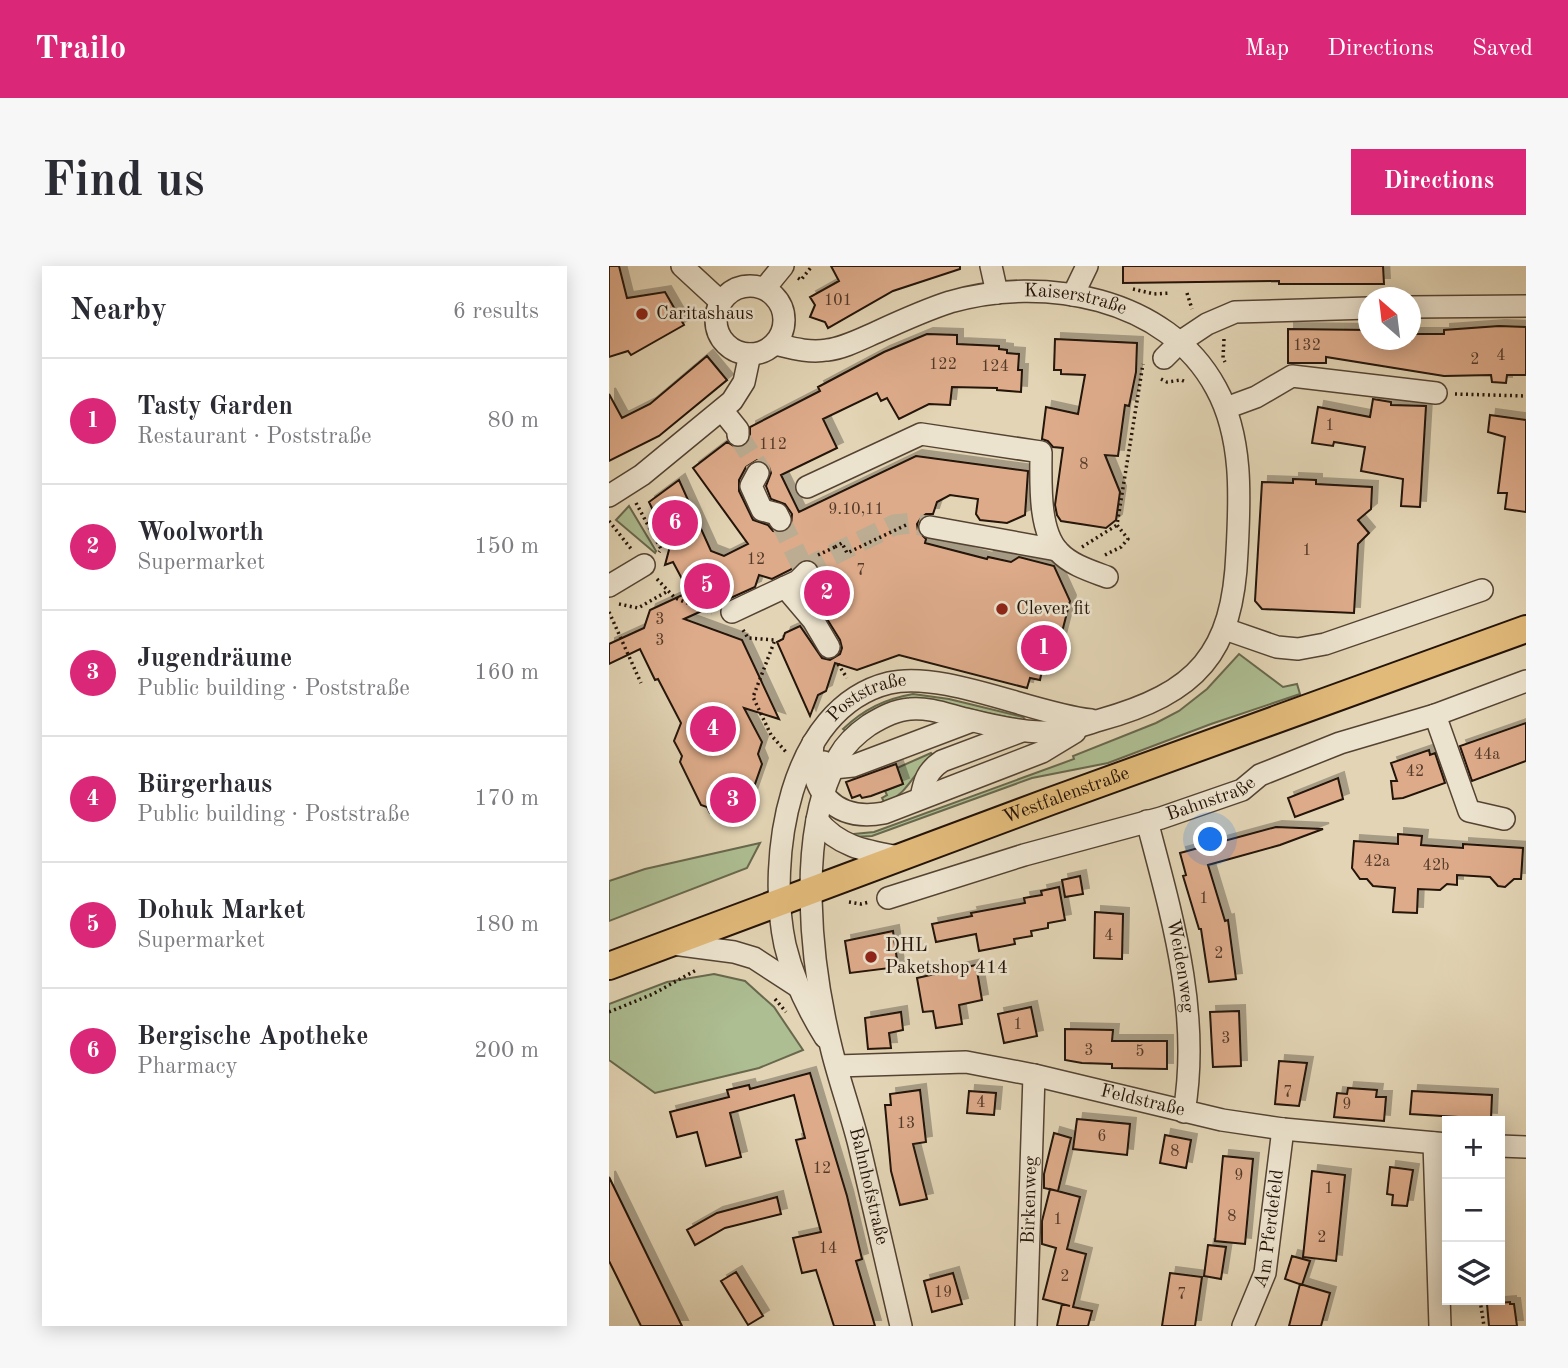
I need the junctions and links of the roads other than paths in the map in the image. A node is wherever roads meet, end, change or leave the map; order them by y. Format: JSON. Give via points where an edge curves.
{"nodes":[{"id":1,"x":682,"y":266,"type":"edge"},
{"id":2,"x":783,"y":266,"type":"edge"},
{"id":3,"x":991,"y":266,"type":"edge"},
{"id":4,"x":1087,"y":266,"type":"edge"},
{"id":5,"x":765,"y":288,"type":"junction"},
{"id":6,"x":997,"y":293,"type":"junction"},
{"id":7,"x":1073,"y":295,"type":"junction"},
{"id":8,"x":721,"y":302,"type":"junction"},
{"id":9,"x":1526,"y":306,"type":"edge"},
{"id":10,"x":1421,"y":307,"type":"edge"},
{"id":11,"x":1358,"y":308,"type":"edge"},
{"id":12,"x":1180,"y":342,"type":"junction"},
{"id":13,"x":775,"y":344,"type":"junction"},
{"id":14,"x":750,"y":354,"type":"junction"},
{"id":15,"x":1154,"y":359,"type":"road end"},
{"id":16,"x":1436,"y":393,"type":"road end"},
{"id":17,"x":1226,"y":408,"type":"junction"},
{"id":18,"x":722,"y":410,"type":"junction"},
{"id":19,"x":738,"y":435,"type":"tunnel mouth"},
{"id":20,"x":918,"y":448,"type":"dead end"},
{"id":21,"x":1041,"y":460,"type":"junction"},
{"id":22,"x":758,"y":473,"type":"tunnel mouth"},
{"id":23,"x":807,"y":487,"type":"dead end"},
{"id":24,"x":609,"y":496,"type":"edge"},
{"id":25,"x":780,"y":520,"type":"tunnel mouth"},
{"id":26,"x":930,"y":527,"type":"tunnel mouth"},
{"id":27,"x":1057,"y":550,"type":"junction"},
{"id":28,"x":644,"y":565,"type":"road end"},
{"id":29,"x":810,"y":565,"type":"tunnel mouth"},
{"id":30,"x":1107,"y":577,"type":"dead end"},
{"id":31,"x":609,"y":586,"type":"edge"},
{"id":32,"x":785,"y":587,"type":"junction"},
{"id":33,"x":1482,"y":590,"type":"dead end"},
{"id":34,"x":732,"y":612,"type":"road end"},
{"id":35,"x":1225,"y":629,"type":"junction"},
{"id":36,"x":1526,"y":629,"type":"edge"},
{"id":37,"x":829,"y":647,"type":"dead end"},
{"id":38,"x":1526,"y":681,"type":"edge"},
{"id":39,"x":1436,"y":715,"type":"junction"},
{"id":40,"x":972,"y":721,"type":"junction"},
{"id":41,"x":1091,"y":723,"type":"junction"},
{"id":42,"x":1024,"y":731,"type":"junction"},
{"id":43,"x":814,"y":741,"type":"junction"},
{"id":44,"x":833,"y":768,"type":"junction"},
{"id":45,"x":823,"y":794,"type":"junction"},
{"id":46,"x":921,"y":798,"type":"junction"},
{"id":47,"x":1504,"y":819,"type":"dead end"},
{"id":48,"x":817,"y":820,"type":"junction"},
{"id":49,"x":1147,"y":821,"type":"junction"},
{"id":50,"x":899,"y":857,"type":"junction"},
{"id":51,"x":811,"y":890,"type":"junction"},
{"id":52,"x":888,"y":898,"type":"dead end"},
{"id":53,"x":780,"y":901,"type":"junction"},
{"id":54,"x":667,"y":943,"type":"junction"},
{"id":55,"x":609,"y":966,"type":"edge"},
{"id":56,"x":797,"y":986,"type":"junction"},
{"id":57,"x":834,"y":1058,"type":"junction"},
{"id":58,"x":1034,"y":1075,"type":"junction"},
{"id":59,"x":1184,"y":1112,"type":"junction"},
{"id":60,"x":1283,"y":1129,"type":"junction"},
{"id":61,"x":1440,"y":1143,"type":"edge"},
{"id":62,"x":1505,"y":1146,"type":"edge"},
{"id":63,"x":1526,"y":1147,"type":"edge"},
{"id":64,"x":901,"y":1326,"type":"edge"},
{"id":65,"x":1026,"y":1326,"type":"edge"},
{"id":66,"x":1243,"y":1326,"type":"edge"},
{"id":67,"x":1440,"y":1326,"type":"edge"}],
"edges":[{"from":1,"to":8,"type":"street"},
{"from":2,"to":5,"type":"street"},
{"from":3,"to":6,"type":"street"},
{"from":4,"to":7,"type":"street"},
{"from":5,"to":8,"type":"street","via":[[736,289]]},
{"from":5,"to":13,"type":"street","via":[[783,310],[784,329]]},
{"from":6,"to":7,"type":"street","name":"Kaiserstraße"},
{"from":6,"to":13,"type":"street","name":"Kaiserstraße","via":[[949,303],[828,350]]},
{"from":7,"to":12,"type":"street","name":"Kaiserstraße","via":[[1134,313]]},
{"from":8,"to":14,"type":"street","via":[[716,319],[720,337],[733,350]]},
{"from":9,"to":10,"type":"street"},
{"from":11,"to":12,"type":"street","via":[[1235,312]]},
{"from":12,"to":15,"type":"street"},
{"from":12,"to":17,"type":"street","name":"Poststraße","via":[[1205,369]]},
{"from":13,"to":14,"type":"street"},
{"from":14,"to":18,"type":"street","via":[[739,393]]},
{"from":16,"to":17,"type":"street","via":[[1292,376]]},
{"from":17,"to":35,"type":"street","name":"Poststraße","via":[[1237,462],[1238,528],[1235,591]]},
{"from":18,"to":19,"type":"street"},
{"from":18,"to":24,"type":"street"},
{"from":20,"to":21,"type":"street"},
{"from":21,"to":23,"type":"street","via":[[1041,452],[921,434]]},
{"from":21,"to":27,"type":"street","via":[[1045,528]]},
{"from":22,"to":25,"type":"street","via":[[751,486],[762,510],[777,513]]},
{"from":26,"to":27,"type":"street"},
{"from":27,"to":30,"type":"street"},
{"from":28,"to":31,"type":"street"},
{"from":29,"to":32,"type":"street","via":[[798,581]]},
{"from":32,"to":34,"type":"street"},
{"from":32,"to":37,"type":"street"},
{"from":33,"to":35,"type":"street","via":[[1298,649],[1277,647]]},
{"from":35,"to":41,"type":"street","name":"Poststraße","via":[[1205,662],[1180,686],[1143,707]]},
{"from":36,"to":50,"type":"main road","name":"Westfalenstraße"},
{"from":38,"to":39,"type":"street","name":"Bahnstraße"},
{"from":39,"to":47,"type":"street","via":[[1469,811]]},
{"from":39,"to":49,"type":"street","name":"Bahnstraße","via":[[1340,743],[1260,775],[1241,790]]},
{"from":40,"to":42,"type":"street","name":"Poststraße"},
{"from":40,"to":44,"type":"street","via":[[853,766]]},
{"from":40,"to":44,"type":"street","name":"Poststraße","via":[[922,709],[893,713],[858,733]]},
{"from":41,"to":42,"type":"street","name":"Poststraße","via":[[1055,732]]},
{"from":41,"to":43,"type":"street","name":"Poststraße","via":[[940,684],[902,681],[858,696]]},
{"from":41,"to":46,"type":"street","via":[[1042,751]]},
{"from":42,"to":46,"type":"street","via":[[931,768]]},
{"from":43,"to":44,"type":"street","via":[[821,760]]},
{"from":43,"to":45,"type":"street","via":[[814,773]]},
{"from":43,"to":53,"type":"street","name":"Poststraße","via":[[789,800]]},
{"from":44,"to":45,"type":"street","name":"Poststraße"},
{"from":45,"to":46,"type":"street","via":[[855,816],[884,813]]},
{"from":45,"to":48,"type":"street","name":"Poststraße"},
{"from":48,"to":50,"type":"street","via":[[849,846]]},
{"from":48,"to":51,"type":"street","name":"Poststraße"},
{"from":49,"to":52,"type":"street","name":"Bahnstraße"},
{"from":49,"to":59,"type":"street","name":"Weidenweg","via":[[1188,1004],[1189,1086]]},
{"from":50,"to":51,"type":"main road","name":"Westfalenstraße"},
{"from":51,"to":53,"type":"main road","name":"Westfalenstraße"},
{"from":51,"to":57,"type":"street","name":"Bahnhofstraße","via":[[813,939]]},
{"from":53,"to":54,"type":"main road","name":"Westfalenstraße"},
{"from":53,"to":56,"type":"street","name":"Bahnhofstraße"},
{"from":54,"to":55,"type":"main road","name":"Westfalenstraße"},
{"from":54,"to":56,"type":"street","via":[[754,958]]},
{"from":56,"to":57,"type":"street","name":"Bahnhofstraße"},
{"from":57,"to":58,"type":"street","name":"Feldstraße","via":[[955,1062]]},
{"from":57,"to":64,"type":"street","name":"Bahnhofstraße"},
{"from":58,"to":59,"type":"street","name":"Feldstraße"},
{"from":58,"to":65,"type":"street","name":"Birkenweg"},
{"from":59,"to":60,"type":"street","name":"Feldstraße"},
{"from":60,"to":61,"type":"street","name":"Feldstraße"},
{"from":60,"to":66,"type":"street","name":"Am Pferdefeld","via":[[1265,1273]]},
{"from":61,"to":67,"type":"street"},
{"from":62,"to":63,"type":"street"}]}
